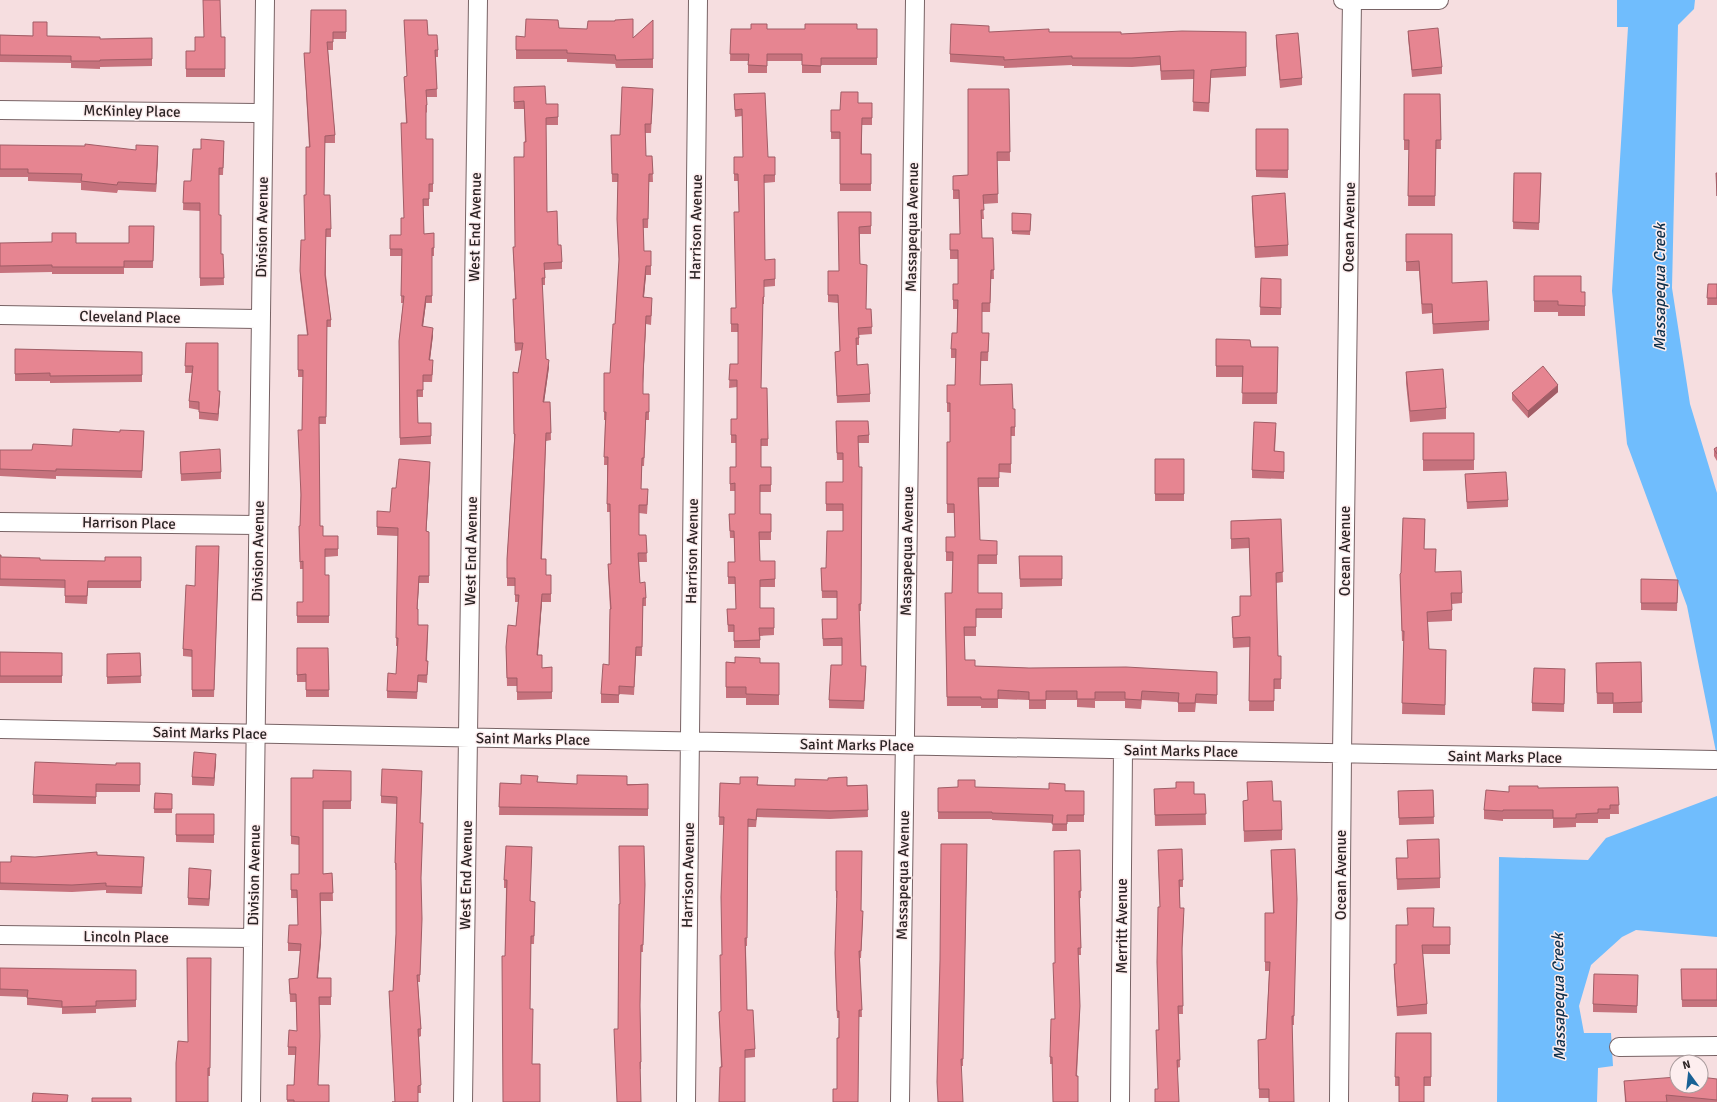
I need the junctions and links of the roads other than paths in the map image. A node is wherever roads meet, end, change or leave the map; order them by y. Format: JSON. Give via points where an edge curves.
{"nodes":[{"id":1,"x":265,"y":0,"type":"edge"},
{"id":2,"x":478,"y":0,"type":"edge"},
{"id":3,"x":698,"y":0,"type":"edge"},
{"id":4,"x":915,"y":0,"type":"edge"},
{"id":5,"x":1343,"y":0,"type":"edge"},
{"id":6,"x":1352,"y":0,"type":"edge"},
{"id":7,"x":1439,"y":0,"type":"edge"},
{"id":8,"x":0,"y":110,"type":"edge"},
{"id":9,"x":263,"y":113,"type":"junction"},
{"id":10,"x":0,"y":315,"type":"edge"},
{"id":11,"x":261,"y":319,"type":"junction"},
{"id":12,"x":0,"y":522,"type":"edge"},
{"id":13,"x":258,"y":525,"type":"junction"},
{"id":14,"x":0,"y":729,"type":"edge"},
{"id":15,"x":256,"y":734,"type":"junction"},
{"id":16,"x":468,"y":738,"type":"junction"},
{"id":17,"x":690,"y":742,"type":"junction"},
{"id":18,"x":905,"y":746,"type":"junction"},
{"id":19,"x":1123,"y":750,"type":"junction"},
{"id":20,"x":1342,"y":754,"type":"junction"},
{"id":21,"x":1715,"y":760,"type":"dead end"},
{"id":22,"x":0,"y":935,"type":"edge"},
{"id":23,"x":253,"y":938,"type":"junction"},
{"id":24,"x":1717,"y":1046,"type":"edge"},
{"id":25,"x":1619,"y":1047,"type":"dead end"},
{"id":26,"x":251,"y":1102,"type":"edge"},
{"id":27,"x":463,"y":1102,"type":"edge"},
{"id":28,"x":686,"y":1102,"type":"edge"},
{"id":29,"x":900,"y":1102,"type":"edge"},
{"id":30,"x":1120,"y":1102,"type":"edge"},
{"id":31,"x":1339,"y":1102,"type":"edge"}],
"edges":[{"from":1,"to":9,"type":"street","name":"Division Avenue"},
{"from":2,"to":16,"type":"street","name":"West End Avenue"},
{"from":3,"to":17,"type":"street","name":"Harrison Avenue"},
{"from":4,"to":18,"type":"street","name":"Massapequa Avenue"},
{"from":5,"to":6,"type":"street"},
{"from":6,"to":7,"type":"street"},
{"from":6,"to":20,"type":"street","name":"Ocean Avenue"},
{"from":8,"to":9,"type":"street","name":"McKinley Place"},
{"from":9,"to":11,"type":"street","name":"Division Avenue"},
{"from":10,"to":11,"type":"street","name":"Cleveland Place"},
{"from":11,"to":13,"type":"street","name":"Division Avenue"},
{"from":12,"to":13,"type":"street","name":"Harrison Place"},
{"from":13,"to":15,"type":"street","name":"Division Avenue"},
{"from":14,"to":15,"type":"street","name":"Saint Marks Place"},
{"from":15,"to":16,"type":"street","name":"Saint Marks Place"},
{"from":15,"to":23,"type":"street","name":"Division Avenue"},
{"from":16,"to":17,"type":"street","name":"Saint Marks Place"},
{"from":16,"to":27,"type":"street","name":"West End Avenue"},
{"from":17,"to":18,"type":"street","name":"Saint Marks Place"},
{"from":17,"to":28,"type":"street","name":"Harrison Avenue"},
{"from":18,"to":19,"type":"street","name":"Saint Marks Place"},
{"from":18,"to":29,"type":"street","name":"Massapequa Avenue"},
{"from":19,"to":20,"type":"street","name":"Saint Marks Place"},
{"from":19,"to":30,"type":"street","name":"Merritt Avenue"},
{"from":20,"to":21,"type":"street","name":"Saint Marks Place"},
{"from":20,"to":31,"type":"street","name":"Ocean Avenue"},
{"from":22,"to":23,"type":"street","name":"Lincoln Place"},
{"from":23,"to":26,"type":"street","name":"Division Avenue"},
{"from":24,"to":25,"type":"street"}]}
